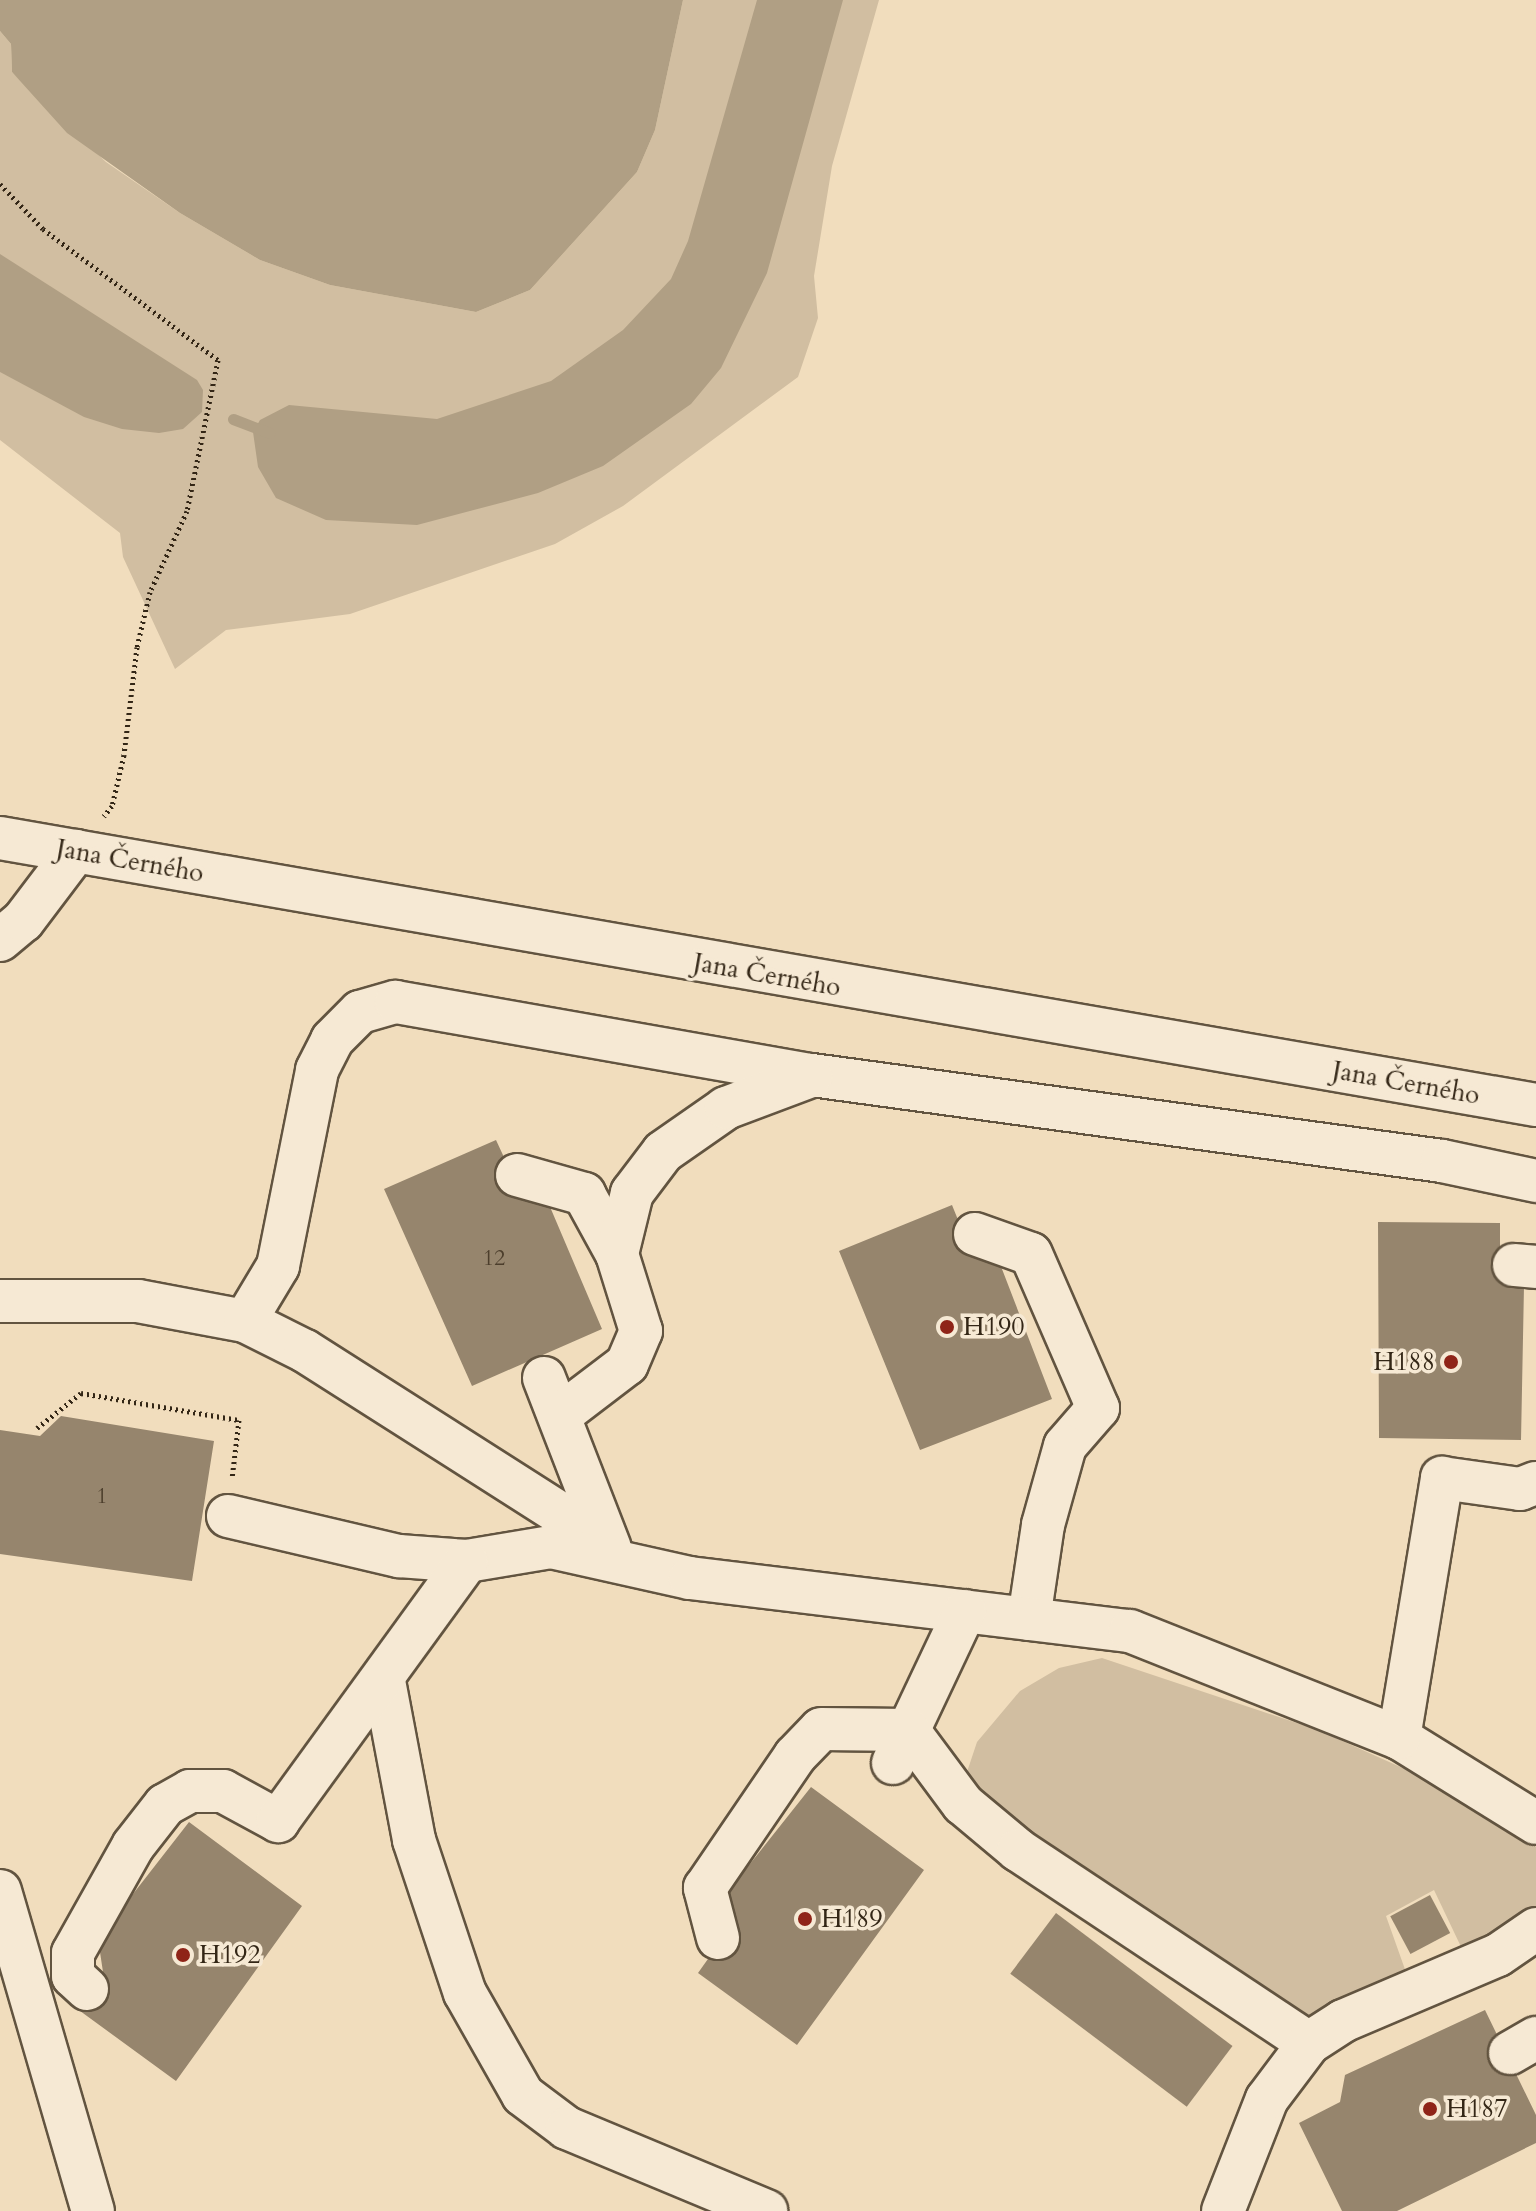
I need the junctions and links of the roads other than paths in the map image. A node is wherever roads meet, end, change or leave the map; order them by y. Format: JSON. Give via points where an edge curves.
{"nodes":[{"id":1,"x":0,"y":838,"type":"edge"},
{"id":2,"x":76,"y":851,"type":"junction"},
{"id":3,"x":0,"y":940,"type":"edge"},
{"id":4,"x":812,"y":1075,"type":"junction"},
{"id":5,"x":1536,"y":1105,"type":"edge"},
{"id":6,"x":517,"y":1175,"type":"dead end"},
{"id":7,"x":1536,"y":1181,"type":"edge"},
{"id":8,"x":975,"y":1234,"type":"dead end"},
{"id":9,"x":617,"y":1254,"type":"junction"},
{"id":10,"x":0,"y":1301,"type":"edge"},
{"id":11,"x":245,"y":1321,"type":"junction"},
{"id":12,"x":544,"y":1378,"type":"dead end"},
{"id":13,"x":560,"y":1415,"type":"junction"},
{"id":14,"x":1536,"y":1483,"type":"edge"},
{"id":15,"x":228,"y":1516,"type":"road end"},
{"id":16,"x":613,"y":1552,"type":"junction"},
{"id":17,"x":467,"y":1561,"type":"junction"},
{"id":18,"x":965,"y":1611,"type":"junction"},
{"id":19,"x":1029,"y":1619,"type":"junction"},
{"id":20,"x":384,"y":1681,"type":"junction"},
{"id":21,"x":1399,"y":1738,"type":"junction"},
{"id":22,"x":900,"y":1746,"type":"junction"},
{"id":23,"x":1536,"y":1823,"type":"edge"},
{"id":24,"x":0,"y":1891,"type":"edge"},
{"id":25,"x":1536,"y":1929,"type":"edge"},
{"id":26,"x":718,"y":1938,"type":"dead end"},
{"id":27,"x":87,"y":1989,"type":"dead end"},
{"id":28,"x":1309,"y":2043,"type":"junction"},
{"id":29,"x":93,"y":2211,"type":"edge"},
{"id":30,"x":766,"y":2211,"type":"edge"},
{"id":31,"x":1223,"y":2211,"type":"edge"}],
"edges":[{"from":1,"to":2,"type":"street","name":"Jana Černého"},
{"from":2,"to":3,"type":"street","via":[[23,921]]},
{"from":2,"to":5,"type":"street","name":"Jana Černého"},
{"from":4,"to":7,"type":"street","via":[[1442,1161]]},
{"from":4,"to":9,"type":"street","via":[[726,1108],[663,1152],[632,1193]]},
{"from":4,"to":11,"type":"street","via":[[396,1002],[360,1012],[332,1040],[317,1070],[278,1266]]},
{"from":6,"to":9,"type":"street","via":[[584,1194]]},
{"from":8,"to":19,"type":"street","via":[[1031,1254],[1098,1408],[1065,1446],[1043,1525]]},
{"from":9,"to":13,"type":"street","via":[[641,1331],[627,1364]]},
{"from":10,"to":11,"type":"street","via":[[138,1301]]},
{"from":11,"to":16,"type":"street","via":[[305,1351]]},
{"from":12,"to":13,"type":"street"},
{"from":13,"to":16,"type":"street","via":[[584,1493]]},
{"from":14,"to":21,"type":"street","via":[[1520,1489],[1442,1478]]},
{"from":15,"to":17,"type":"street","via":[[399,1556]]},
{"from":16,"to":17,"type":"street","via":[[551,1547]]},
{"from":16,"to":18,"type":"street","via":[[690,1578]]},
{"from":17,"to":20,"type":"street"},
{"from":18,"to":19,"type":"street"},
{"from":18,"to":22,"type":"street"},
{"from":19,"to":21,"type":"street","via":[[1130,1631]]},
{"from":20,"to":27,"type":"street","via":[[278,1821],[223,1791],[190,1791],[165,1805],[133,1846],[73,1953],[73,1976]]},
{"from":20,"to":30,"type":"street","via":[[414,1840],[465,1993],[523,2095],[567,2128]]},
{"from":21,"to":23,"type":"street"},
{"from":22,"to":26,"type":"street","via":[[821,1729],[795,1756],[705,1888]]},
{"from":22,"to":28,"type":"street","via":[[1018,1850]]},
{"from":24,"to":29,"type":"street"},
{"from":25,"to":28,"type":"street","via":[[1498,1955],[1343,2021]]},
{"from":28,"to":31,"type":"street","via":[[1267,2099]]}]}
